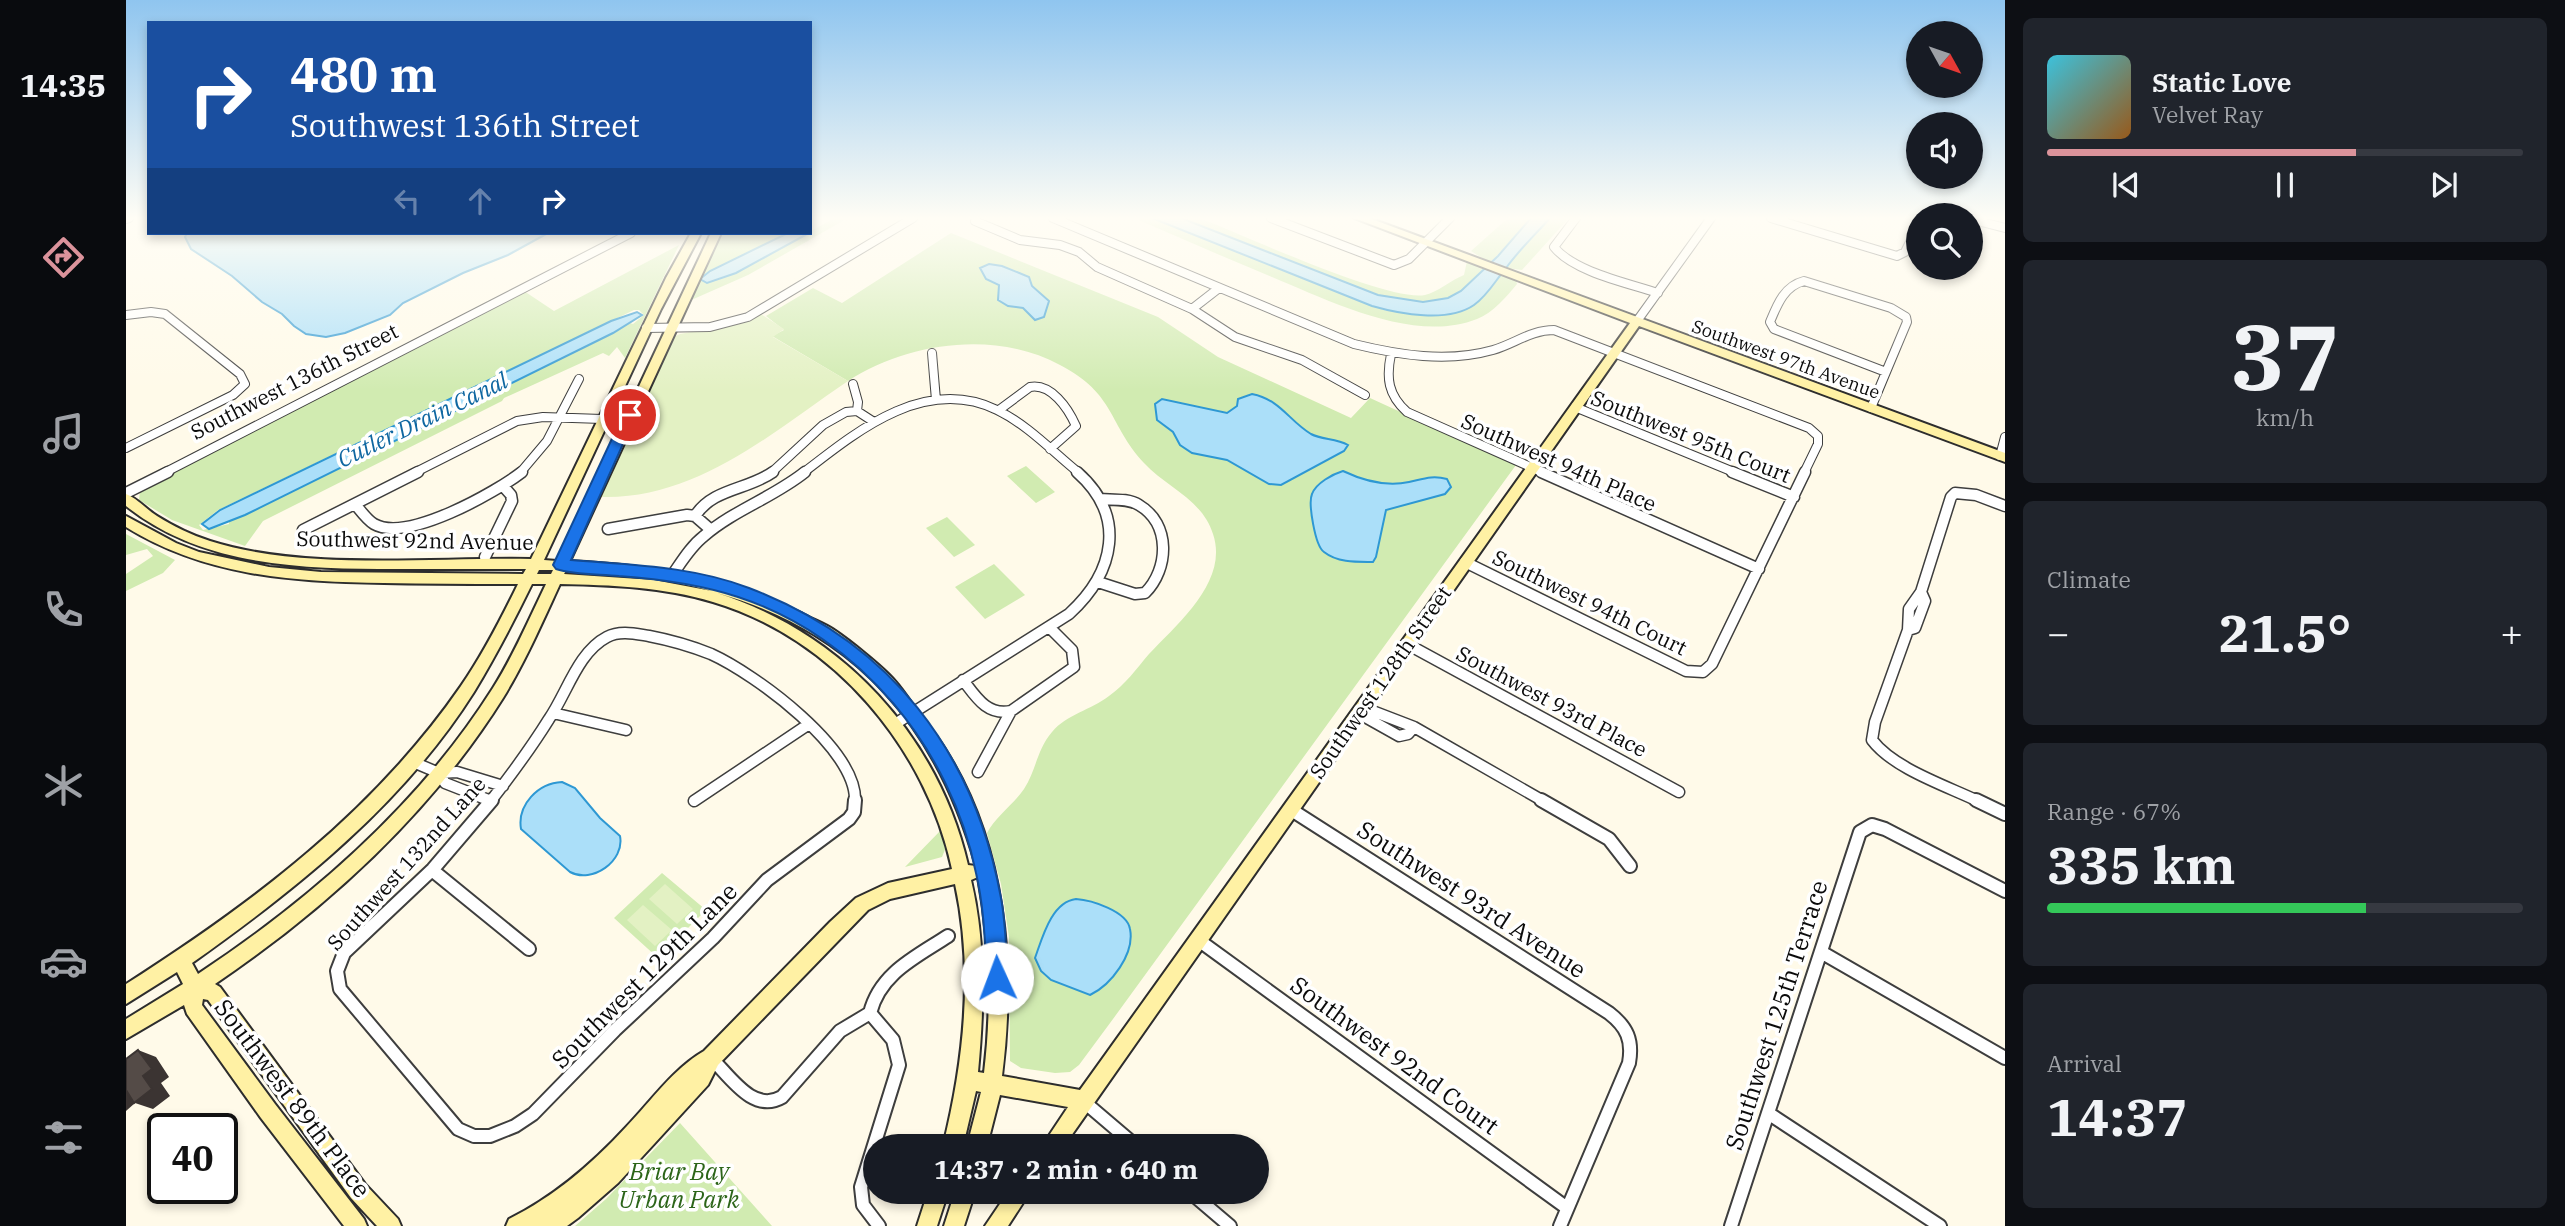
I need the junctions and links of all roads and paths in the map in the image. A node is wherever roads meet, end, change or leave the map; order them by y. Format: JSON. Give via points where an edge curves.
{"nodes":[{"id":1,"x":549,"y":275,"type":"edge"},
{"id":2,"x":674,"y":275,"type":"edge"},
{"id":3,"x":696,"y":275,"type":"edge"},
{"id":4,"x":818,"y":275,"type":"edge"},
{"id":5,"x":1116,"y":275,"type":"edge"},
{"id":6,"x":1189,"y":275,"type":"edge"},
{"id":7,"x":1514,"y":275,"type":"edge"},
{"id":8,"x":1609,"y":275,"type":"edge"},
{"id":9,"x":1670,"y":275,"type":"edge"},
{"id":10,"x":1219,"y":288,"type":"junction"},
{"id":11,"x":1658,"y":293,"type":"junction"},
{"id":12,"x":1192,"y":309,"type":"junction"},
{"id":13,"x":126,"y":315,"type":"edge"},
{"id":14,"x":1637,"y":321,"type":"junction"},
{"id":15,"x":646,"y":328,"type":"junction"},
{"id":16,"x":670,"y":328,"type":"junction"},
{"id":17,"x":932,"y":353,"type":"dead end"},
{"id":18,"x":1615,"y":353,"type":"junction"},
{"id":19,"x":1391,"y":354,"type":"junction"},
{"id":20,"x":1887,"y":372,"type":"junction"},
{"id":21,"x":579,"y":379,"type":"dead end"},
{"id":22,"x":853,"y":384,"type":"dead end"},
{"id":23,"x":1364,"y":395,"type":"dead end"},
{"id":24,"x":936,"y":400,"type":"junction"},
{"id":25,"x":1575,"y":407,"type":"junction"},
{"id":26,"x":1871,"y":408,"type":"junction"},
{"id":27,"x":999,"y":410,"type":"junction"},
{"id":28,"x":857,"y":411,"type":"junction"},
{"id":29,"x":558,"y":416,"type":"junction"},
{"id":30,"x":602,"y":419,"type":"junction"},
{"id":31,"x":874,"y":422,"type":"junction"},
{"id":32,"x":2005,"y":438,"type":"edge"},
{"id":33,"x":126,"y":448,"type":"edge"},
{"id":34,"x":1050,"y":449,"type":"junction"},
{"id":35,"x":2002,"y":457,"type":"edge"},
{"id":36,"x":1532,"y":469,"type":"junction"},
{"id":37,"x":503,"y":486,"type":"junction"},
{"id":38,"x":126,"y":493,"type":"edge"},
{"id":39,"x":1794,"y":497,"type":"junction"},
{"id":40,"x":126,"y":499,"type":"edge"},
{"id":41,"x":1100,"y":499,"type":"junction"},
{"id":42,"x":355,"y":504,"type":"junction"},
{"id":43,"x":2005,"y":506,"type":"edge"},
{"id":44,"x":695,"y":516,"type":"junction"},
{"id":45,"x":126,"y":520,"type":"edge"},
{"id":46,"x":608,"y":529,"type":"dead end"},
{"id":47,"x":303,"y":530,"type":"dead end"},
{"id":48,"x":711,"y":530,"type":"junction"},
{"id":49,"x":485,"y":557,"type":"dead end"},
{"id":50,"x":1465,"y":562,"type":"junction"},
{"id":51,"x":561,"y":565,"type":"junction"},
{"id":52,"x":1759,"y":569,"type":"junction"},
{"id":53,"x":529,"y":572,"type":"junction"},
{"id":54,"x":673,"y":574,"type":"junction"},
{"id":55,"x":554,"y":579,"type":"junction"},
{"id":56,"x":1098,"y":582,"type":"junction"},
{"id":57,"x":802,"y":618,"type":"junction"},
{"id":58,"x":1049,"y":626,"type":"junction"},
{"id":59,"x":789,"y":630,"type":"junction"},
{"id":60,"x":1407,"y":644,"type":"junction"},
{"id":61,"x":963,"y":680,"type":"junction"},
{"id":62,"x":1360,"y":710,"type":"junction"},
{"id":63,"x":1011,"y":712,"type":"junction"},
{"id":64,"x":553,"y":713,"type":"junction"},
{"id":65,"x":912,"y":713,"type":"junction"},
{"id":66,"x":808,"y":724,"type":"junction"},
{"id":67,"x":895,"y":724,"type":"junction"},
{"id":68,"x":626,"y":730,"type":"dead end"},
{"id":69,"x":413,"y":762,"type":"junction"},
{"id":70,"x":978,"y":772,"type":"dead end"},
{"id":71,"x":439,"y":773,"type":"junction"},
{"id":72,"x":503,"y":786,"type":"junction"},
{"id":73,"x":1679,"y":792,"type":"dead end"},
{"id":74,"x":491,"y":801,"type":"junction"},
{"id":75,"x":694,"y":801,"type":"dead end"},
{"id":76,"x":1290,"y":809,"type":"junction"},
{"id":77,"x":2005,"y":814,"type":"edge"},
{"id":78,"x":1630,"y":866,"type":"dead end"},
{"id":79,"x":985,"y":869,"type":"junction"},
{"id":80,"x":432,"y":870,"type":"junction"},
{"id":81,"x":964,"y":873,"type":"junction"},
{"id":82,"x":2005,"y":891,"type":"edge"},
{"id":83,"x":948,"y":936,"type":"dead end"},
{"id":84,"x":1196,"y":939,"type":"junction"},
{"id":85,"x":529,"y":949,"type":"dead end"},
{"id":86,"x":1821,"y":952,"type":"junction"},
{"id":87,"x":181,"y":961,"type":"junction"},
{"id":88,"x":337,"y":975,"type":"joint"},
{"id":89,"x":195,"y":987,"type":"junction"},
{"id":90,"x":126,"y":995,"type":"edge"},
{"id":91,"x":870,"y":1013,"type":"junction"},
{"id":92,"x":126,"y":1030,"type":"edge"},
{"id":93,"x":711,"y":1058,"type":"junction"},
{"id":94,"x":2005,"y":1058,"type":"edge"},
{"id":95,"x":968,"y":1080,"type":"junction"},
{"id":96,"x":992,"y":1085,"type":"junction"},
{"id":97,"x":1082,"y":1100,"type":"junction"},
{"id":98,"x":1768,"y":1113,"type":"junction"},
{"id":99,"x":956,"y":1134,"type":"edge"},
{"id":100,"x":980,"y":1134,"type":"edge"},
{"id":101,"x":1060,"y":1134,"type":"edge"},
{"id":102,"x":1122,"y":1134,"type":"edge"},
{"id":103,"x":935,"y":1204,"type":"edge"},
{"id":104,"x":961,"y":1204,"type":"edge"},
{"id":105,"x":1011,"y":1204,"type":"edge"},
{"id":106,"x":1204,"y":1204,"type":"edge"},
{"id":107,"x":1567,"y":1208,"type":"junction"},
{"id":108,"x":357,"y":1226,"type":"edge"},
{"id":109,"x":391,"y":1226,"type":"edge"},
{"id":110,"x":516,"y":1226,"type":"edge"},
{"id":111,"x":549,"y":1226,"type":"edge"},
{"id":112,"x":879,"y":1226,"type":"edge"},
{"id":113,"x":927,"y":1226,"type":"edge"},
{"id":114,"x":954,"y":1226,"type":"edge"},
{"id":115,"x":995,"y":1226,"type":"edge"},
{"id":116,"x":1230,"y":1226,"type":"edge"},
{"id":117,"x":1560,"y":1226,"type":"edge"},
{"id":118,"x":1731,"y":1226,"type":"edge"},
{"id":119,"x":1940,"y":1226,"type":"edge"}],
"edges":[{"from":1,"to":38,"type":"street","name":"Southwest 136th Street"},
{"from":2,"to":15,"type":"street"},
{"from":3,"to":16,"type":"street"},
{"from":4,"to":16,"type":"street","via":[[748,317],[710,327]]},
{"from":5,"to":12,"type":"street"},
{"from":6,"to":10,"type":"street"},
{"from":7,"to":14,"type":"street","name":"Southwest 97th Avenue"},
{"from":8,"to":11,"type":"street"},
{"from":9,"to":11,"type":"street","name":"Southwest 128th Street"},
{"from":10,"to":12,"type":"street"},
{"from":10,"to":19,"type":"street","via":[[1342,340]]},
{"from":11,"to":14,"type":"street","name":"Southwest 128th Street"},
{"from":12,"to":23,"type":"street","via":[[1235,337],[1300,359]]},
{"from":13,"to":33,"type":"street","via":[[164,314],[240,374],[245,384],[233,395]]},
{"from":14,"to":18,"type":"street","name":"Southwest 128th Street"},
{"from":14,"to":26,"type":"street","name":"Southwest 97th Avenue"},
{"from":15,"to":16,"type":"street"},
{"from":15,"to":30,"type":"street"},
{"from":16,"to":51,"type":"street"},
{"from":17,"to":24,"type":"street"},
{"from":18,"to":19,"type":"street","via":[[1559,331],[1542,330],[1473,354]]},
{"from":18,"to":25,"type":"street","name":"Southwest 128th Street"},
{"from":18,"to":39,"type":"street","via":[[1809,428],[1818,444]]},
{"from":19,"to":36,"type":"street","name":"Southwest 94th Place","via":[[1387,387],[1404,410]]},
{"from":20,"to":20,"type":"street","via":[[1907,322],[1905,315],[1801,280],[1791,284],[1773,316],[1771,324],[1776,331]]},
{"from":20,"to":26,"type":"street"},
{"from":21,"to":29,"type":"street"},
{"from":22,"to":28,"type":"street"},
{"from":24,"to":27,"type":"street","via":[[962,400]]},
{"from":24,"to":31,"type":"street","via":[[904,407]]},
{"from":25,"to":36,"type":"street","name":"Southwest 128th Street"},
{"from":25,"to":39,"type":"street","name":"Southwest 95th Court"},
{"from":26,"to":35,"type":"street","name":"Southwest 97th Avenue"},
{"from":27,"to":34,"type":"street"},
{"from":27,"to":34,"type":"street","via":[[1028,386],[1047,388],[1076,426]]},
{"from":28,"to":31,"type":"street"},
{"from":28,"to":44,"type":"street","via":[[839,414],[767,476],[710,500]]},
{"from":29,"to":30,"type":"street"},
{"from":29,"to":37,"type":"street","via":[[533,462]]},
{"from":29,"to":42,"type":"street","via":[[517,421]]},
{"from":30,"to":53,"type":"street"},
{"from":31,"to":48,"type":"street","via":[[769,498]]},
{"from":32,"to":35,"type":"street"},
{"from":34,"to":41,"type":"street","via":[[1088,482]]},
{"from":36,"to":50,"type":"street","name":"Southwest 128th Street"},
{"from":36,"to":52,"type":"street","name":"Southwest 94th Place"},
{"from":37,"to":42,"type":"street","via":[[445,515],[398,527],[374,524]]},
{"from":37,"to":49,"type":"street","via":[[512,501]]},
{"from":39,"to":52,"type":"street"},
{"from":40,"to":53,"type":"street","name":"Southwest 92nd Avenue","via":[[187,536],[258,556]]},
{"from":41,"to":56,"type":"street","via":[[1110,532]]},
{"from":41,"to":56,"type":"street","via":[[1142,507],[1160,530],[1163,551],[1158,576],[1145,593]]},
{"from":42,"to":47,"type":"street"},
{"from":43,"to":77,"type":"street","via":[[1959,492],[1951,497],[1921,592],[1925,601],[1915,628],[1908,630],[1873,728],[1873,745],[1897,762]]},
{"from":44,"to":46,"type":"street"},
{"from":44,"to":48,"type":"street"},
{"from":45,"to":53,"type":"street","name":"Southwest 92nd Avenue","via":[[181,551],[246,569],[321,578]]},
{"from":48,"to":54,"type":"street"},
{"from":50,"to":52,"type":"street","name":"Southwest 94th Court","via":[[1686,671],[1700,673],[1712,664]]},
{"from":50,"to":60,"type":"street","name":"Southwest 128th Street"},
{"from":51,"to":53,"type":"street","name":"Southwest 92nd Avenue"},
{"from":51,"to":54,"type":"street","name":"Southwest 92nd Avenue"},
{"from":51,"to":55,"type":"street"},
{"from":53,"to":55,"type":"street","name":"Southwest 92nd Avenue"},
{"from":53,"to":69,"type":"street","via":[[467,688]]},
{"from":54,"to":57,"type":"street","name":"Southwest 92nd Avenue","via":[[744,592]]},
{"from":55,"to":59,"type":"street","name":"Southwest 92nd Avenue","via":[[666,586],[730,603]]},
{"from":55,"to":71,"type":"street","via":[[493,702]]},
{"from":56,"to":58,"type":"street","via":[[1078,607]]},
{"from":57,"to":59,"type":"street"},
{"from":57,"to":65,"type":"street","name":"Southwest 92nd Avenue","via":[[853,652],[886,681]]},
{"from":58,"to":61,"type":"street"},
{"from":58,"to":63,"type":"street","via":[[1074,651],[1074,667]]},
{"from":59,"to":67,"type":"street","name":"Southwest 92nd Avenue","via":[[862,684]]},
{"from":60,"to":62,"type":"street","name":"Southwest 128th Street"},
{"from":60,"to":73,"type":"street","name":"Southwest 93rd Place"},
{"from":61,"to":63,"type":"street","via":[[992,712]]},
{"from":61,"to":65,"type":"street"},
{"from":62,"to":76,"type":"street","name":"Southwest 128th Street"},
{"from":62,"to":78,"type":"street","via":[[1399,736],[1414,727],[1609,839]]},
{"from":63,"to":70,"type":"street"},
{"from":64,"to":66,"type":"street","name":"Southwest 132nd Lane","via":[[593,647],[617,633],[712,656],[787,704]]},
{"from":64,"to":68,"type":"street"},
{"from":64,"to":72,"type":"street","name":"Southwest 132nd Lane"},
{"from":65,"to":67,"type":"street"},
{"from":65,"to":79,"type":"street","name":"Southwest 92nd Avenue","via":[[951,773]]},
{"from":66,"to":75,"type":"street"},
{"from":66,"to":88,"type":"street","name":"Southwest 129th Lane","via":[[853,784],[856,803],[851,818],[775,873],[538,1111],[509,1130],[473,1136],[458,1129],[340,989]]},
{"from":67,"to":81,"type":"street","name":"Southwest 92nd Avenue","via":[[931,778]]},
{"from":69,"to":71,"type":"street"},
{"from":69,"to":87,"type":"street","via":[[298,873]]},
{"from":71,"to":72,"type":"street","via":[[457,772]]},
{"from":71,"to":74,"type":"street","via":[[445,783]]},
{"from":71,"to":89,"type":"street","via":[[380,836],[320,890]]},
{"from":72,"to":74,"type":"street","name":"Southwest 132nd Lane"},
{"from":74,"to":80,"type":"street","name":"Southwest 132nd Lane"},
{"from":76,"to":84,"type":"street","name":"Southwest 128th Street"},
{"from":76,"to":107,"type":"street","name":"Southwest 93rd Avenue","via":[[1609,1013],[1628,1030],[1629,1063]]},
{"from":79,"to":81,"type":"street"},
{"from":79,"to":96,"type":"street","name":"Southwest 92nd Avenue","via":[[997,954],[998,1026]]},
{"from":80,"to":85,"type":"street"},
{"from":80,"to":88,"type":"street","name":"Southwest 132nd Lane","via":[[344,953]]},
{"from":81,"to":93,"type":"street","via":[[888,891],[862,904]]},
{"from":81,"to":95,"type":"street","name":"Southwest 92nd Avenue","via":[[974,952]]},
{"from":82,"to":86,"type":"street","name":"Southwest 125th Terrace","via":[[1872,825],[1860,832]]},
{"from":83,"to":91,"type":"street","via":[[881,984]]},
{"from":84,"to":97,"type":"street","name":"Southwest 128th Street"},
{"from":84,"to":107,"type":"street","name":"Southwest 92nd Court"},
{"from":86,"to":94,"type":"street"},
{"from":86,"to":98,"type":"street","name":"Southwest 125th Terrace"},
{"from":87,"to":89,"type":"street","name":"Southwest 89th Place"},
{"from":87,"to":90,"type":"street"},
{"from":89,"to":92,"type":"street"},
{"from":89,"to":108,"type":"street","name":"Southwest 89th Place","via":[[193,1008]]},
{"from":89,"to":109,"type":"street","via":[[214,993],[358,1191]]},
{"from":91,"to":93,"type":"street","via":[[840,1031],[774,1102],[753,1099]]},
{"from":91,"to":112,"type":"street","via":[[892,1035],[900,1057],[861,1187],[865,1208]]},
{"from":93,"to":110,"type":"street","via":[[692,1069],[576,1188]]},
{"from":93,"to":111,"type":"street","via":[[701,1078],[607,1178]]},
{"from":95,"to":96,"type":"street"},
{"from":95,"to":99,"type":"street"},
{"from":96,"to":97,"type":"street"},
{"from":96,"to":100,"type":"street"},
{"from":97,"to":101,"type":"street","name":"Southwest 128th Street"},
{"from":97,"to":102,"type":"street"},
{"from":98,"to":118,"type":"street","name":"Southwest 125th Terrace"},
{"from":98,"to":119,"type":"street"},
{"from":103,"to":113,"type":"street"},
{"from":104,"to":114,"type":"street"},
{"from":105,"to":115,"type":"street"},
{"from":106,"to":116,"type":"street"},
{"from":107,"to":117,"type":"street"}]}
